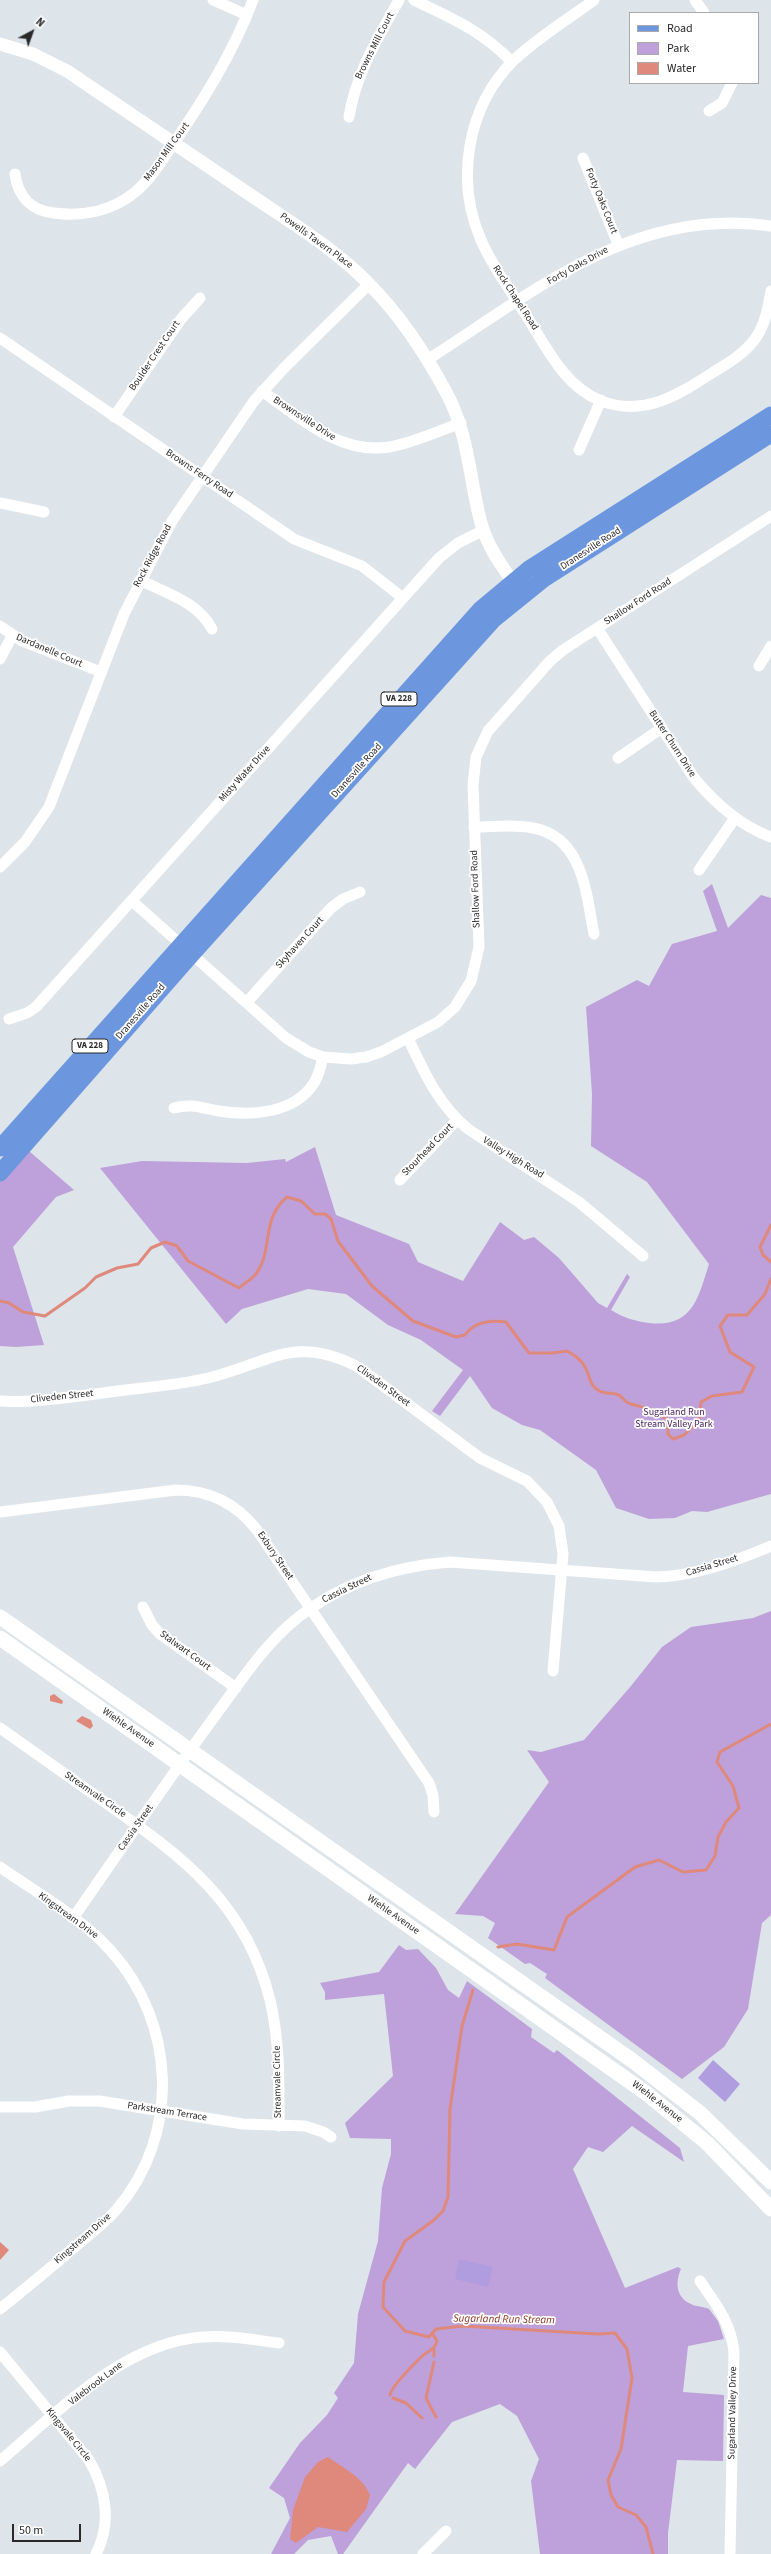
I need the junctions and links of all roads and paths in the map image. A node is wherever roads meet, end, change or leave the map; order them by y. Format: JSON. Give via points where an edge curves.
{"nodes":[{"id":1,"x":213,"y":0,"type":"edge"},
{"id":2,"x":253,"y":0,"type":"edge"},
{"id":3,"x":399,"y":0,"type":"edge"},
{"id":4,"x":414,"y":0,"type":"edge"},
{"id":5,"x":594,"y":0,"type":"edge"},
{"id":6,"x":695,"y":0,"type":"edge"},
{"id":7,"x":703,"y":12,"type":"edge"},
{"id":8,"x":248,"y":15,"type":"junction"},
{"id":9,"x":0,"y":44,"type":"edge"},
{"id":10,"x":512,"y":62,"type":"junction"},
{"id":11,"x":732,"y":84,"type":"edge"},
{"id":12,"x":709,"y":111,"type":"dead end"},
{"id":13,"x":349,"y":117,"type":"dead end"},
{"id":14,"x":174,"y":143,"type":"junction"},
{"id":15,"x":583,"y":158,"type":"dead end"},
{"id":16,"x":15,"y":174,"type":"dead end"},
{"id":17,"x":771,"y":226,"type":"edge"},
{"id":18,"x":618,"y":244,"type":"junction"},
{"id":19,"x":369,"y":284,"type":"junction"},
{"id":20,"x":771,"y":291,"type":"edge"},
{"id":21,"x":200,"y":298,"type":"dead end"},
{"id":22,"x":518,"y":302,"type":"junction"},
{"id":23,"x":0,"y":338,"type":"edge"},
{"id":24,"x":427,"y":360,"type":"junction"},
{"id":25,"x":262,"y":392,"type":"junction"},
{"id":26,"x":601,"y":400,"type":"junction"},
{"id":27,"x":771,"y":415,"type":"edge"},
{"id":28,"x":114,"y":417,"type":"junction"},
{"id":29,"x":462,"y":423,"type":"junction"},
{"id":30,"x":771,"y":434,"type":"edge"},
{"id":31,"x":579,"y":450,"type":"dead end"},
{"id":32,"x":201,"y":476,"type":"junction"},
{"id":33,"x":0,"y":503,"type":"edge"},
{"id":34,"x":44,"y":512,"type":"dead end"},
{"id":35,"x":771,"y":516,"type":"edge"},
{"id":36,"x":484,"y":530,"type":"junction"},
{"id":37,"x":140,"y":580,"type":"junction"},
{"id":38,"x":517,"y":588,"type":"junction"},
{"id":39,"x":403,"y":598,"type":"junction"},
{"id":40,"x":0,"y":626,"type":"edge"},
{"id":41,"x":598,"y":628,"type":"junction"},
{"id":42,"x":212,"y":629,"type":"dead end"},
{"id":43,"x":12,"y":636,"type":"junction"},
{"id":44,"x":771,"y":646,"type":"edge"},
{"id":45,"x":0,"y":659,"type":"edge"},
{"id":46,"x":759,"y":666,"type":"dead end"},
{"id":47,"x":101,"y":672,"type":"junction"},
{"id":48,"x":662,"y":728,"type":"junction"},
{"id":49,"x":618,"y":758,"type":"dead end"},
{"id":50,"x":735,"y":818,"type":"junction"},
{"id":51,"x":474,"y":827,"type":"junction"},
{"id":52,"x":771,"y":837,"type":"edge"},
{"id":53,"x":0,"y":867,"type":"edge"},
{"id":54,"x":699,"y":870,"type":"dead end"},
{"id":55,"x":360,"y":892,"type":"dead end"},
{"id":56,"x":132,"y":901,"type":"junction"},
{"id":57,"x":594,"y":934,"type":"dead end"},
{"id":58,"x":186,"y":949,"type":"junction"},
{"id":59,"x":247,"y":1002,"type":"junction"},
{"id":60,"x":9,"y":1019,"type":"dead end"},
{"id":61,"x":408,"y":1038,"type":"junction"},
{"id":62,"x":323,"y":1057,"type":"junction"},
{"id":63,"x":174,"y":1108,"type":"dead end"},
{"id":64,"x":457,"y":1120,"type":"junction"},
{"id":65,"x":0,"y":1148,"type":"edge"},
{"id":66,"x":0,"y":1172,"type":"edge"},
{"id":67,"x":400,"y":1180,"type":"dead end"},
{"id":68,"x":643,"y":1256,"type":"dead end"},
{"id":69,"x":0,"y":1401,"type":"edge"},
{"id":70,"x":0,"y":1512,"type":"edge"},
{"id":71,"x":771,"y":1546,"type":"edge"},
{"id":72,"x":562,"y":1570,"type":"junction"},
{"id":73,"x":143,"y":1607,"type":"dead end"},
{"id":74,"x":310,"y":1608,"type":"junction"},
{"id":75,"x":0,"y":1616,"type":"edge"},
{"id":76,"x":0,"y":1638,"type":"edge"},
{"id":77,"x":553,"y":1671,"type":"dead end"},
{"id":78,"x":236,"y":1688,"type":"junction"},
{"id":79,"x":0,"y":1728,"type":"edge"},
{"id":80,"x":190,"y":1750,"type":"junction"},
{"id":81,"x":180,"y":1764,"type":"junction"},
{"id":82,"x":434,"y":1812,"type":"dead end"},
{"id":83,"x":138,"y":1825,"type":"junction"},
{"id":84,"x":0,"y":1868,"type":"edge"},
{"id":85,"x":73,"y":1918,"type":"junction"},
{"id":86,"x":0,"y":2107,"type":"edge"},
{"id":87,"x":161,"y":2111,"type":"junction"},
{"id":88,"x":278,"y":2126,"type":"junction"},
{"id":89,"x":332,"y":2137,"type":"dead end"},
{"id":90,"x":771,"y":2182,"type":"edge"},
{"id":91,"x":771,"y":2209,"type":"edge"},
{"id":92,"x":700,"y":2281,"type":"dead end"},
{"id":93,"x":0,"y":2309,"type":"edge"},
{"id":94,"x":279,"y":2343,"type":"dead end"},
{"id":95,"x":0,"y":2352,"type":"edge"},
{"id":96,"x":54,"y":2417,"type":"junction"},
{"id":97,"x":0,"y":2461,"type":"edge"},
{"id":98,"x":446,"y":2531,"type":"dead end"},
{"id":99,"x":96,"y":2554,"type":"edge"},
{"id":100,"x":423,"y":2554,"type":"edge"},
{"id":101,"x":730,"y":2554,"type":"edge"}],
"edges":[{"from":1,"to":8,"type":"street"},
{"from":2,"to":8,"type":"street","name":"Mason Mill Court"},
{"from":3,"to":13,"type":"street","name":"Browns Mill Court","via":[[364,64],[356,83]]},
{"from":4,"to":10,"type":"street","via":[[473,29],[498,47]]},
{"from":5,"to":10,"type":"street","name":"Rock Chapel Road","via":[[528,47]]},
{"from":6,"to":7,"type":"street"},
{"from":8,"to":14,"type":"street","name":"Mason Mill Court","via":[[216,78]]},
{"from":9,"to":14,"type":"street","name":"Powells Tavern Place","via":[[33,54],[67,71]]},
{"from":10,"to":22,"type":"street","name":"Rock Chapel Road","via":[[499,77],[479,112],[469,150],[467,186],[480,240]]},
{"from":11,"to":12,"type":"street","via":[[722,103]]},
{"from":14,"to":16,"type":"street","name":"Mason Mill Court","via":[[156,170],[134,193],[121,202],[96,211],[65,215],[39,210],[22,196],[16,184]]},
{"from":14,"to":19,"type":"street","name":"Powells Tavern Place","via":[[331,250]]},
{"from":15,"to":18,"type":"street","name":"Forty Oaks Court"},
{"from":17,"to":18,"type":"street","name":"Forty Oaks Drive","via":[[731,223],[694,225],[645,235]]},
{"from":18,"to":22,"type":"street","name":"Forty Oaks Drive","via":[[573,267]]},
{"from":19,"to":24,"type":"street","name":"Powells Tavern Place","via":[[401,321]]},
{"from":19,"to":25,"type":"street","name":"Rock Ridge Road"},
{"from":20,"to":26,"type":"street","name":"Rock Chapel Road","via":[[767,313],[756,338],[738,356],[692,386],[672,398],[643,406],[614,405]]},
{"from":21,"to":28,"type":"street","name":"Boulder Crest Court","via":[[181,319]]},
{"from":22,"to":24,"type":"street","name":"Forty Oaks Drive"},
{"from":22,"to":26,"type":"street","name":"Rock Chapel Road","via":[[569,379],[589,395]]},
{"from":23,"to":28,"type":"street","name":"Browns Ferry Road"},
{"from":24,"to":29,"type":"street","name":"Powells Tavern Place"},
{"from":25,"to":29,"type":"street","name":"Brownsville Drive","via":[[328,436],[353,446],[391,447]]},
{"from":25,"to":32,"type":"street","name":"Rock Ridge Road"},
{"from":26,"to":31,"type":"street"},
{"from":27,"to":38,"type":"main road","name":"Dranesville Road","number":"VA 228"},
{"from":28,"to":32,"type":"street","name":"Browns Ferry Road"},
{"from":29,"to":36,"type":"street","name":"Powells Tavern Place"},
{"from":30,"to":38,"type":"main road","name":"Dranesville Road","number":"VA 228"},
{"from":32,"to":37,"type":"street","name":"Rock Ridge Road","via":[[172,521]]},
{"from":32,"to":39,"type":"street","name":"Browns Ferry Road","via":[[294,539],[362,566]]},
{"from":33,"to":34,"type":"street"},
{"from":35,"to":41,"type":"street","name":"Shallow Ford Road"},
{"from":36,"to":38,"type":"street","name":"Powells Tavern Place","via":[[500,564]]},
{"from":36,"to":39,"type":"street","name":"Misty Water Drive","via":[[446,551]]},
{"from":37,"to":42,"type":"street","via":[[200,611]]},
{"from":37,"to":47,"type":"street","name":"Rock Ridge Road"},
{"from":38,"to":58,"type":"main road","name":"Dranesville Road","number":"VA 228","via":[[482,632]]},
{"from":39,"to":56,"type":"street","name":"Misty Water Drive"},
{"from":40,"to":43,"type":"street","name":"Dardanelle Court"},
{"from":41,"to":48,"type":"street","name":"Butter Churn Drive"},
{"from":41,"to":51,"type":"street","name":"Shallow Ford Road","via":[[550,662],[488,731],[473,770]]},
{"from":43,"to":45,"type":"street"},
{"from":43,"to":47,"type":"street","name":"Dardanelle Court"},
{"from":44,"to":46,"type":"street"},
{"from":47,"to":53,"type":"street","name":"Rock Ridge Road","via":[[49,807],[25,842]]},
{"from":48,"to":49,"type":"street"},
{"from":48,"to":50,"type":"street","name":"Butter Churn Drive","via":[[706,793]]},
{"from":50,"to":52,"type":"street","name":"Butter Churn Drive"},
{"from":50,"to":54,"type":"street"},
{"from":51,"to":57,"type":"street","via":[[534,828],[559,840],[576,859],[581,871]]},
{"from":51,"to":61,"type":"street","name":"Shallow Ford Road","via":[[478,947],[475,972],[455,1007],[438,1022]]},
{"from":55,"to":59,"type":"street","name":"Skyhaven Court","via":[[343,899],[331,908]]},
{"from":56,"to":58,"type":"street","name":"Shallow Ford Road"},
{"from":56,"to":60,"type":"street","name":"Misty Water Drive","via":[[36,1007]]},
{"from":58,"to":59,"type":"street","name":"Shallow Ford Road"},
{"from":58,"to":65,"type":"main road","name":"Dranesville Road","number":"VA 228"},
{"from":58,"to":66,"type":"main road","name":"Dranesville Road","number":"VA 228"},
{"from":59,"to":62,"type":"street","name":"Shallow Ford Road","via":[[286,1038]]},
{"from":61,"to":62,"type":"street","name":"Shallow Ford Road","via":[[366,1057]]},
{"from":61,"to":64,"type":"street","name":"Valley High Road","via":[[432,1089]]},
{"from":62,"to":63,"type":"street","via":[[316,1080],[310,1088],[279,1109],[247,1113],[194,1105]]},
{"from":64,"to":67,"type":"street","name":"Stourhead Court"},
{"from":64,"to":68,"type":"street","name":"Valley High Road","via":[[579,1202]]},
{"from":69,"to":72,"type":"street","name":"Cliveden Street","via":[[34,1401],[208,1378],[287,1352],[332,1355],[358,1367],[480,1458],[515,1474],[537,1491],[547,1502],[558,1526],[563,1554]]},
{"from":70,"to":74,"type":"street","name":"Exbury Street","via":[[176,1490],[209,1494],[228,1502],[249,1520]]},
{"from":71,"to":72,"type":"street","name":"Cassia Street","via":[[674,1577]]},
{"from":72,"to":74,"type":"street","name":"Cassia Street","via":[[469,1562],[425,1564],[377,1575]]},
{"from":72,"to":77,"type":"street","name":"Cliveden Street"},
{"from":73,"to":78,"type":"street","name":"Stalwart Court","via":[[160,1634]]},
{"from":74,"to":78,"type":"street","name":"Cassia Street","via":[[274,1639]]},
{"from":74,"to":82,"type":"street","name":"Exbury Street","via":[[429,1783],[433,1794]]},
{"from":75,"to":80,"type":"main road","name":"Wiehle Avenue"},
{"from":76,"to":81,"type":"main road","name":"Wiehle Avenue"},
{"from":78,"to":80,"type":"street","name":"Cassia Street"},
{"from":79,"to":83,"type":"street","name":"Streamvale Circle"},
{"from":80,"to":81,"type":"street","name":"Cassia Street"},
{"from":80,"to":90,"type":"main road","name":"Wiehle Avenue","via":[[670,2088],[726,2137]]},
{"from":81,"to":83,"type":"street","name":"Cassia Street"},
{"from":81,"to":91,"type":"main road","name":"Wiehle Avenue","via":[[627,2078],[687,2125],[727,2162]]},
{"from":83,"to":85,"type":"street","name":"Cassia Street"},
{"from":83,"to":88,"type":"street","name":"Streamvale Circle","via":[[177,1854],[212,1889],[242,1932],[255,1958],[270,1999],[277,2038]]},
{"from":84,"to":85,"type":"street","name":"Kingstream Drive"},
{"from":85,"to":87,"type":"street","name":"Kingstream Drive","via":[[94,1934],[125,1967],[149,2010],[159,2044],[163,2072]]},
{"from":86,"to":87,"type":"street","name":"Parkstream Terrace","via":[[35,2107],[85,2100]]},
{"from":87,"to":88,"type":"street","name":"Parkstream Terrace","via":[[243,2124]]},
{"from":87,"to":93,"type":"street","name":"Kingstream Drive","via":[[152,2150],[118,2209]]},
{"from":88,"to":89,"type":"street","name":"Parkstream Terrace","via":[[314,2128]]},
{"from":92,"to":101,"type":"street","name":"Sugarland Valley Drive","via":[[728,2322],[734,2352]]},
{"from":94,"to":96,"type":"street","name":"Valebrook Lane","via":[[222,2336],[163,2345],[126,2360]]},
{"from":95,"to":96,"type":"street","name":"Kingsvale Circle"},
{"from":96,"to":97,"type":"street","name":"Valebrook Lane"},
{"from":96,"to":99,"type":"street","name":"Kingsvale Circle","via":[[89,2460],[101,2485],[105,2522]]},
{"from":98,"to":100,"type":"street"}]}
